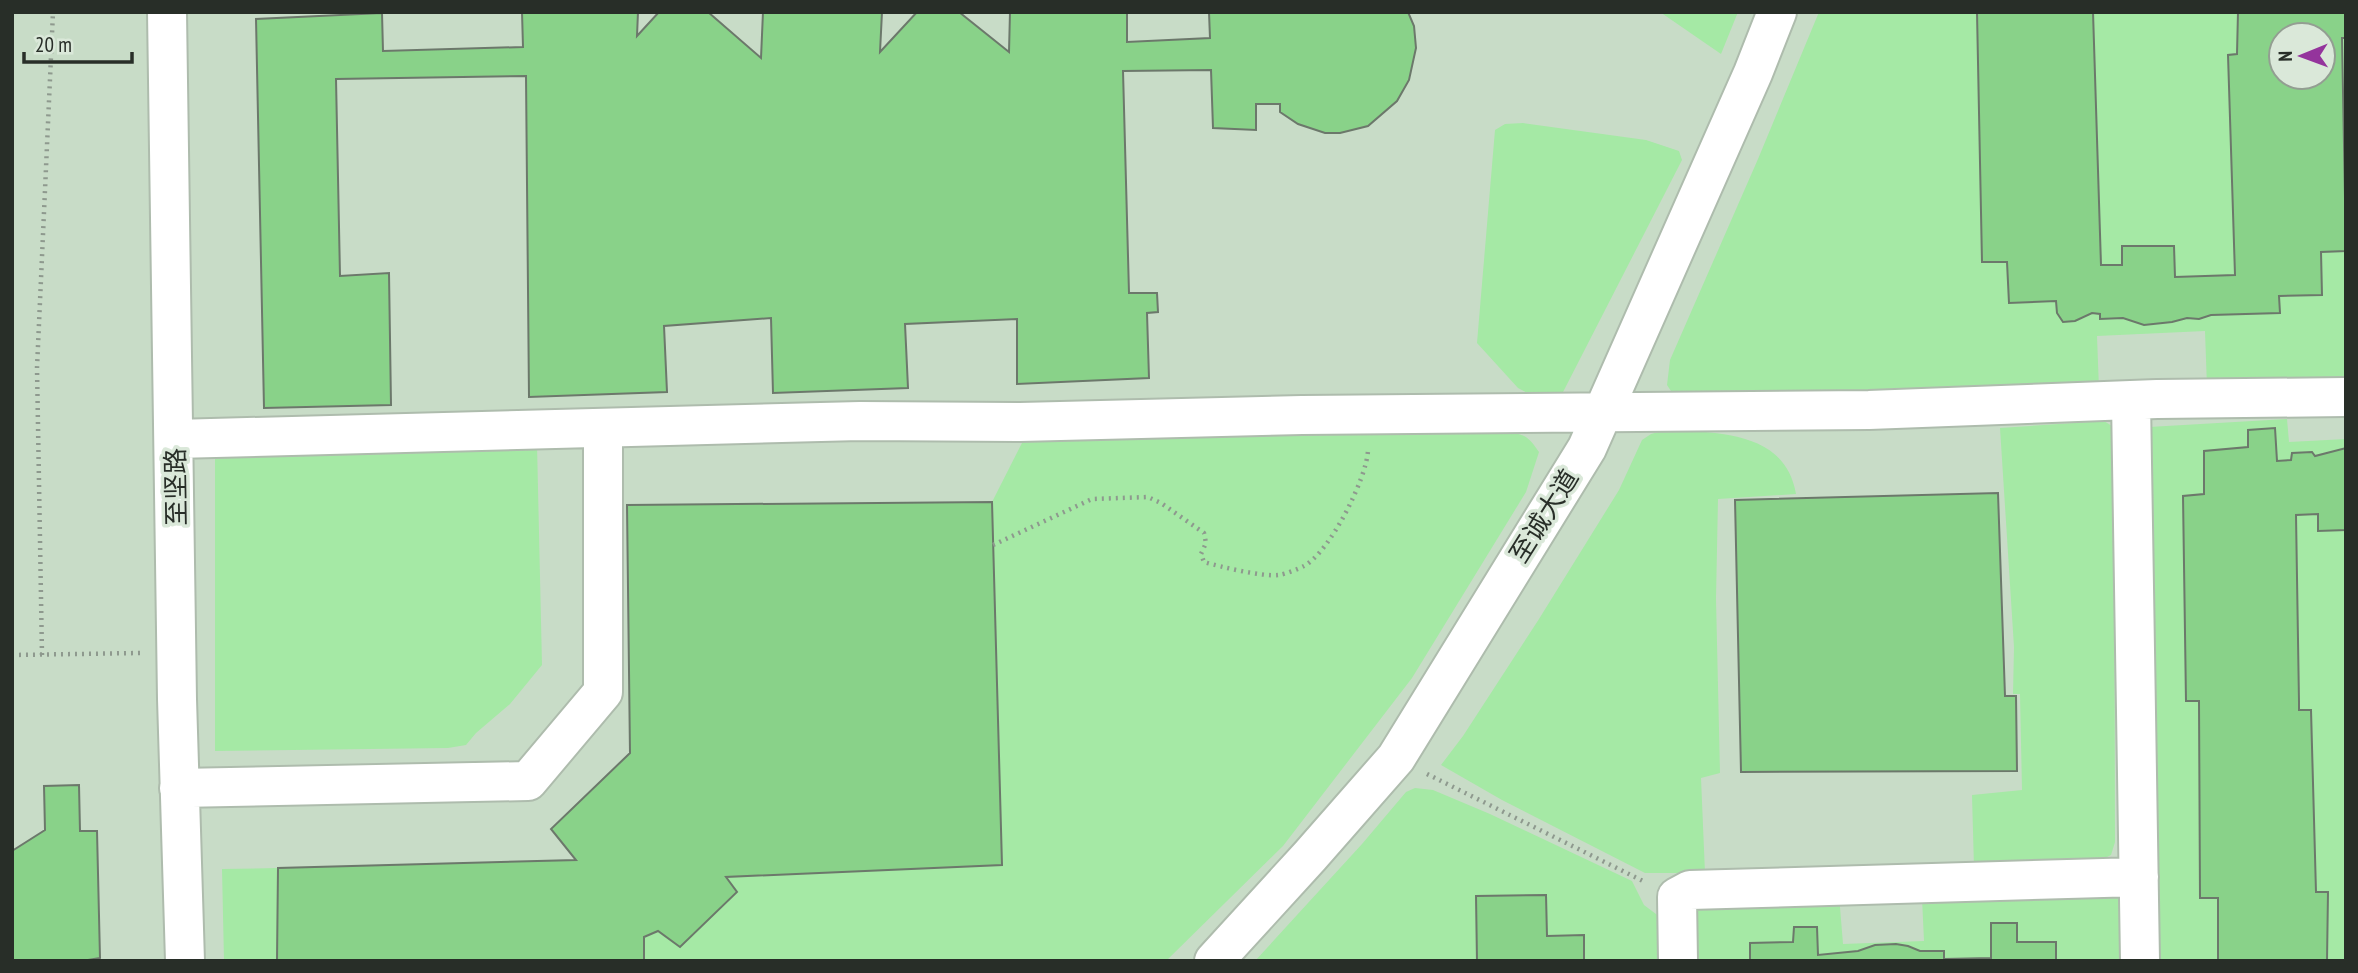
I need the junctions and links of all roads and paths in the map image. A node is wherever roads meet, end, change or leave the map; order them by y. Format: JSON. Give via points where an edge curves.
{"nodes":[{"id":1,"x":53,"y":12,"type":"edge"},
{"id":2,"x":167,"y":12,"type":"edge"},
{"id":3,"x":1777,"y":12,"type":"edge"},
{"id":4,"x":2346,"y":397,"type":"edge"},
{"id":5,"x":2131,"y":400,"type":"junction"},
{"id":6,"x":1602,"y":412,"type":"junction"},
{"id":7,"x":1370,"y":414,"type":"junction"},
{"id":8,"x":603,"y":428,"type":"junction"},
{"id":9,"x":175,"y":439,"type":"junction"},
{"id":10,"x":993,"y":545,"type":"dead end"},
{"id":11,"x":177,"y":652,"type":"junction"},
{"id":12,"x":12,"y":655,"type":"edge"},
{"id":13,"x":42,"y":655,"type":"junction"},
{"id":14,"x":1396,"y":758,"type":"junction"},
{"id":15,"x":180,"y":788,"type":"junction"},
{"id":16,"x":2139,"y":877,"type":"junction"},
{"id":17,"x":1677,"y":897,"type":"junction"},
{"id":18,"x":185,"y":961,"type":"edge"},
{"id":19,"x":1214,"y":961,"type":"edge"},
{"id":20,"x":1678,"y":961,"type":"edge"},
{"id":21,"x":2140,"y":961,"type":"edge"}],
"edges":[{"from":1,"to":13,"type":"path","via":[[37,368]]},
{"from":2,"to":9,"type":"street","name":"至坚路"},
{"from":3,"to":6,"type":"street","name":"至诚大道"},
{"from":4,"to":5,"type":"street"},
{"from":5,"to":6,"type":"street","via":[[1869,410]]},
{"from":5,"to":16,"type":"street"},
{"from":6,"to":7,"type":"street"},
{"from":6,"to":14,"type":"street","name":"至诚大道","via":[[1587,447]]},
{"from":7,"to":8,"type":"street"},
{"from":7,"to":10,"type":"path","via":[[1368,463],[1352,502],[1320,550],[1306,565],[1287,572],[1278,575],[1204,562],[1200,554],[1206,544],[1204,533],[1148,497],[1091,499]]},
{"from":8,"to":9,"type":"street"},
{"from":8,"to":15,"type":"street","via":[[603,691],[528,781]]},
{"from":9,"to":11,"type":"street","name":"至坚路"},
{"from":11,"to":13,"type":"path"},
{"from":11,"to":15,"type":"street","name":"至坚路"},
{"from":12,"to":13,"type":"path"},
{"from":14,"to":17,"type":"path"},
{"from":14,"to":19,"type":"street","name":"至诚大道"},
{"from":15,"to":18,"type":"street","name":"至坚路"},
{"from":16,"to":17,"type":"street","via":[[1690,890]]},
{"from":16,"to":21,"type":"street"},
{"from":17,"to":20,"type":"street"}]}
